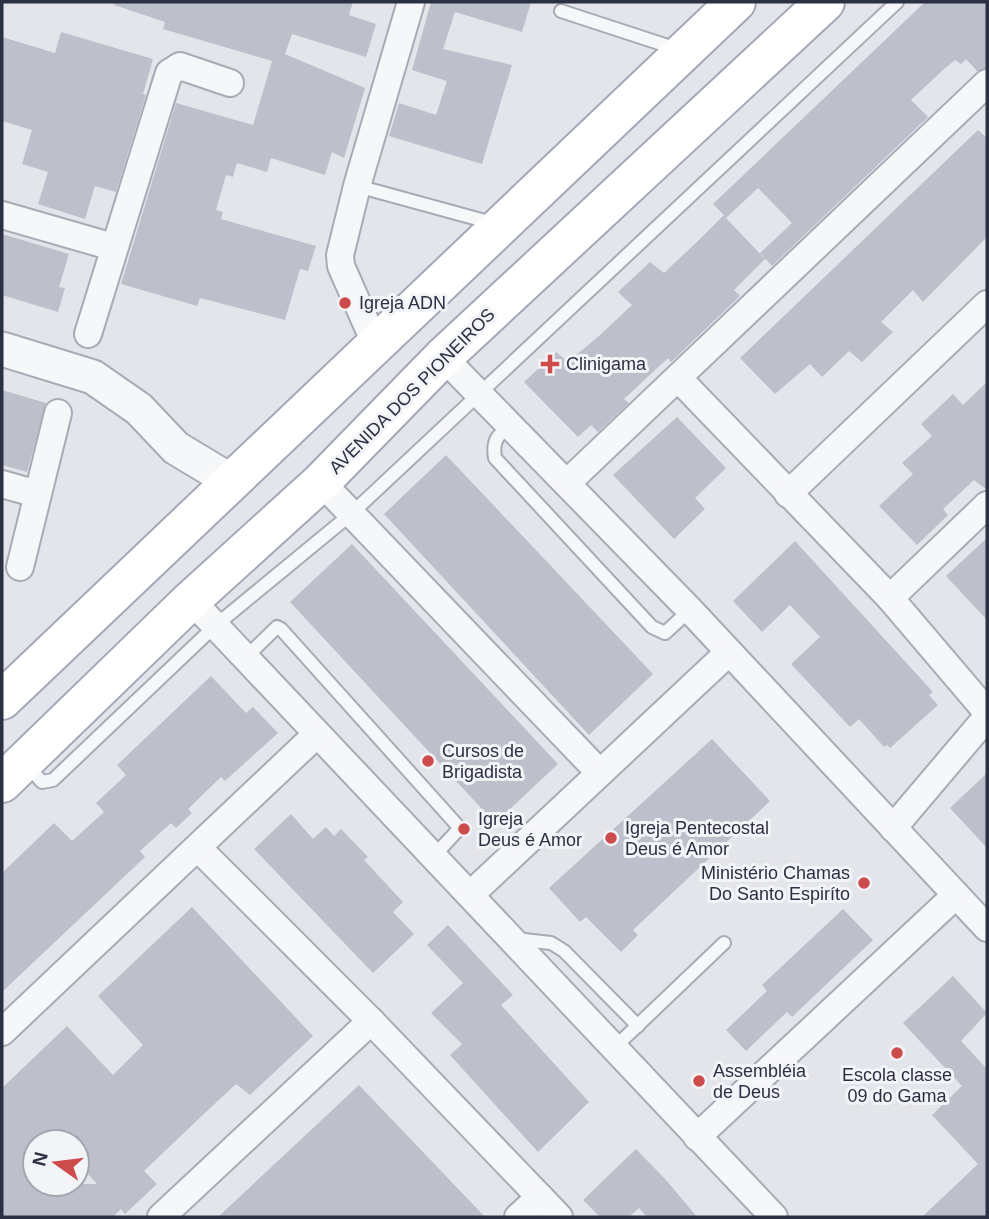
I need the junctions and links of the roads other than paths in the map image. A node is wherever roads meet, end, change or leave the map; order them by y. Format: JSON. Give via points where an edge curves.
{"nodes":[{"id":1,"x":411,"y":2,"type":"edge"},
{"id":2,"x":736,"y":2,"type":"edge"},
{"id":3,"x":825,"y":2,"type":"edge"},
{"id":4,"x":897,"y":2,"type":"edge"},
{"id":5,"x":561,"y":11,"type":"dead end"},
{"id":6,"x":684,"y":51,"type":"junction"},
{"id":7,"x":230,"y":83,"type":"dead end"},
{"id":8,"x":987,"y":83,"type":"edge"},
{"id":9,"x":738,"y":85,"type":"junction"},
{"id":10,"x":357,"y":186,"type":"junction"},
{"id":11,"x":2,"y":215,"type":"edge"},
{"id":12,"x":499,"y":225,"type":"junction"},
{"id":13,"x":113,"y":247,"type":"junction"},
{"id":14,"x":462,"y":260,"type":"junction"},
{"id":15,"x":987,"y":304,"type":"edge"},
{"id":16,"x":498,"y":305,"type":"junction"},
{"id":17,"x":88,"y":334,"type":"dead end"},
{"id":18,"x":375,"y":342,"type":"junction"},
{"id":19,"x":2,"y":349,"type":"edge"},
{"id":20,"x":443,"y":357,"type":"junction"},
{"id":21,"x":678,"y":378,"type":"junction"},
{"id":22,"x":479,"y":393,"type":"junction"},
{"id":23,"x":58,"y":413,"type":"dead end"},
{"id":24,"x":513,"y":425,"type":"junction"},
{"id":25,"x":176,"y":448,"type":"junction"},
{"id":26,"x":231,"y":481,"type":"junction"},
{"id":27,"x":321,"y":482,"type":"junction"},
{"id":28,"x":567,"y":483,"type":"junction"},
{"id":29,"x":2,"y":484,"type":"edge"},
{"id":30,"x":37,"y":494,"type":"junction"},
{"id":31,"x":788,"y":494,"type":"junction"},
{"id":32,"x":987,"y":505,"type":"edge"},
{"id":33,"x":205,"y":509,"type":"junction"},
{"id":34,"x":351,"y":514,"type":"junction"},
{"id":35,"x":20,"y":567,"type":"dead end"},
{"id":36,"x":890,"y":598,"type":"junction"},
{"id":37,"x":690,"y":610,"type":"junction"},
{"id":38,"x":203,"y":613,"type":"junction"},
{"id":39,"x":728,"y":653,"type":"junction"},
{"id":40,"x":245,"y":658,"type":"junction"},
{"id":41,"x":2,"y":700,"type":"edge"},
{"id":42,"x":987,"y":712,"type":"edge"},
{"id":43,"x":987,"y":717,"type":"edge"},
{"id":44,"x":317,"y":734,"type":"junction"},
{"id":45,"x":598,"y":771,"type":"junction"},
{"id":46,"x":13,"y":772,"type":"edge"},
{"id":47,"x":893,"y":828,"type":"junction"},
{"id":48,"x":198,"y":848,"type":"junction"},
{"id":49,"x":433,"y":858,"type":"junction"},
{"id":50,"x":470,"y":895,"type":"junction"},
{"id":51,"x":956,"y":895,"type":"junction"},
{"id":52,"x":987,"y":928,"type":"edge"},
{"id":53,"x":511,"y":939,"type":"junction"},
{"id":54,"x":724,"y":943,"type":"dead end"},
{"id":55,"x":371,"y":1021,"type":"junction"},
{"id":56,"x":638,"y":1026,"type":"junction"},
{"id":57,"x":2,"y":1032,"type":"edge"},
{"id":58,"x":614,"y":1048,"type":"junction"},
{"id":59,"x":697,"y":1137,"type":"junction"},
{"id":60,"x":540,"y":1197,"type":"junction"},
{"id":61,"x":161,"y":1217,"type":"edge"},
{"id":62,"x":518,"y":1217,"type":"edge"},
{"id":63,"x":559,"y":1217,"type":"edge"},
{"id":64,"x":774,"y":1217,"type":"edge"}],
"edges":[{"from":1,"to":10,"type":"street"},
{"from":2,"to":6,"type":"main road"},
{"from":3,"to":9,"type":"main road","name":"AVENIDA DOS PIONEIROS"},
{"from":4,"to":22,"type":"lane"},
{"from":5,"to":6,"type":"lane"},
{"from":6,"to":9,"type":"main road","via":[[687,75],[699,90],[713,94]]},
{"from":6,"to":12,"type":"main road"},
{"from":7,"to":13,"type":"street","via":[[180,66],[169,73]]},
{"from":8,"to":21,"type":"street"},
{"from":9,"to":16,"type":"main road","name":"AVENIDA DOS PIONEIROS"},
{"from":10,"to":12,"type":"lane"},
{"from":10,"to":18,"type":"street","via":[[341,266]]},
{"from":11,"to":13,"type":"street"},
{"from":12,"to":14,"type":"main road"},
{"from":13,"to":17,"type":"street"},
{"from":14,"to":16,"type":"main road","via":[[498,255],[509,271]]},
{"from":14,"to":18,"type":"main road"},
{"from":15,"to":31,"type":"street"},
{"from":16,"to":20,"type":"main road","name":"AVENIDA DOS PIONEIROS"},
{"from":18,"to":26,"type":"main road"},
{"from":19,"to":25,"type":"street","via":[[93,377],[139,409]]},
{"from":20,"to":22,"type":"street"},
{"from":20,"to":27,"type":"main road","name":"AVENIDA DOS PIONEIROS"},
{"from":21,"to":28,"type":"street"},
{"from":21,"to":31,"type":"street"},
{"from":22,"to":24,"type":"street"},
{"from":22,"to":34,"type":"lane"},
{"from":23,"to":30,"type":"street"},
{"from":24,"to":28,"type":"street"},
{"from":24,"to":37,"type":"lane","via":[[498,434],[495,458],[652,627],[665,633]]},
{"from":25,"to":26,"type":"street"},
{"from":25,"to":33,"type":"street"},
{"from":26,"to":33,"type":"main road"},
{"from":27,"to":34,"type":"street"},
{"from":27,"to":38,"type":"main road","name":"AVENIDA DOS PIONEIROS"},
{"from":28,"to":37,"type":"street"},
{"from":29,"to":30,"type":"street"},
{"from":30,"to":35,"type":"street"},
{"from":31,"to":36,"type":"street"},
{"from":32,"to":36,"type":"street"},
{"from":33,"to":41,"type":"main road"},
{"from":34,"to":38,"type":"lane"},
{"from":34,"to":45,"type":"street"},
{"from":36,"to":42,"type":"street"},
{"from":37,"to":39,"type":"street"},
{"from":38,"to":40,"type":"street"},
{"from":38,"to":46,"type":"main road","name":"AVENIDA DOS PIONEIROS"},
{"from":39,"to":45,"type":"street"},
{"from":39,"to":47,"type":"street"},
{"from":40,"to":44,"type":"street"},
{"from":40,"to":49,"type":"lane","via":[[276,627],[281,629],[457,825],[458,830]]},
{"from":43,"to":47,"type":"street"},
{"from":44,"to":48,"type":"street"},
{"from":44,"to":49,"type":"street"},
{"from":45,"to":50,"type":"street"},
{"from":47,"to":51,"type":"street"},
{"from":48,"to":55,"type":"street"},
{"from":48,"to":57,"type":"street"},
{"from":49,"to":50,"type":"street"},
{"from":50,"to":53,"type":"street"},
{"from":51,"to":52,"type":"street"},
{"from":51,"to":59,"type":"street"},
{"from":53,"to":56,"type":"lane","via":[[551,943],[564,951]]},
{"from":53,"to":58,"type":"street"},
{"from":54,"to":56,"type":"lane"},
{"from":55,"to":60,"type":"street"},
{"from":55,"to":61,"type":"street"},
{"from":56,"to":58,"type":"lane"},
{"from":58,"to":59,"type":"street"},
{"from":59,"to":64,"type":"street"},
{"from":60,"to":62,"type":"street"},
{"from":60,"to":63,"type":"street"}]}
